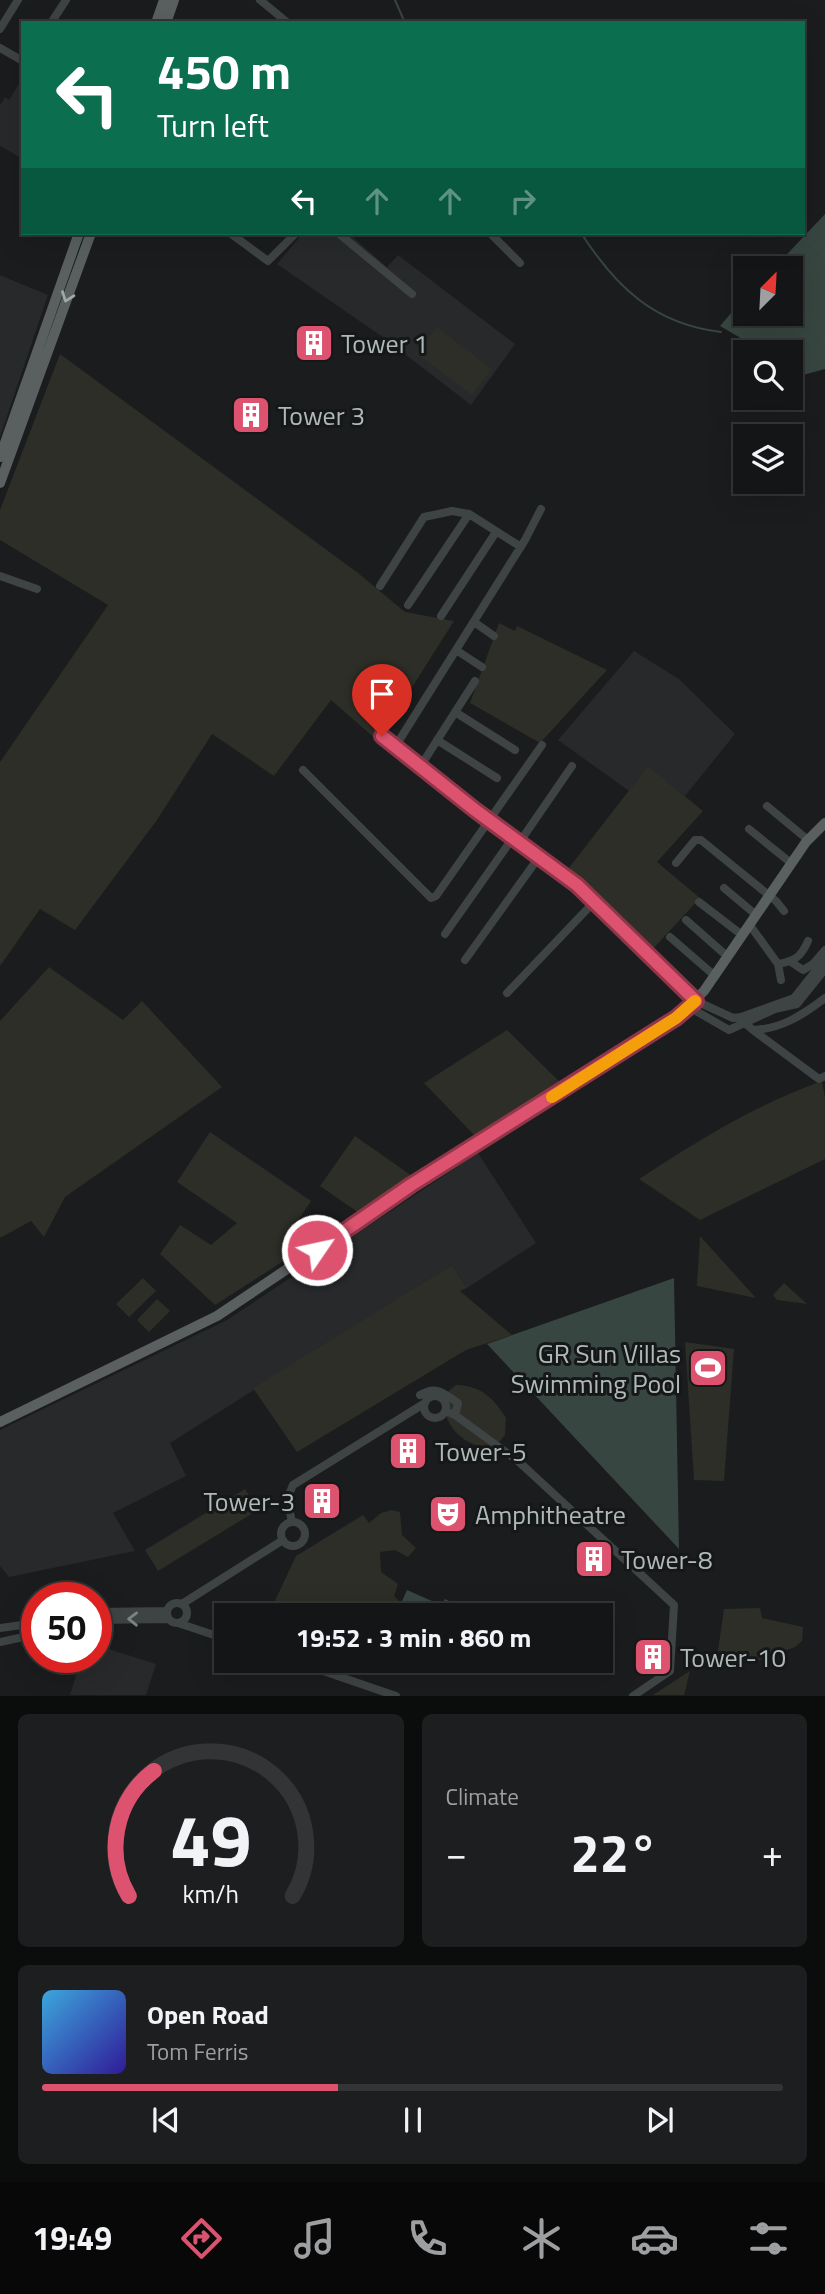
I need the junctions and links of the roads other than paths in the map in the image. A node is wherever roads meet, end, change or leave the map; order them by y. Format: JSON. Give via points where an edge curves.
{"nodes":[{"id":1,"x":18,"y":0,"type":"edge"},
{"id":2,"x":66,"y":0,"type":"edge"},
{"id":3,"x":164,"y":0,"type":"edge"},
{"id":4,"x":174,"y":0,"type":"edge"},
{"id":5,"x":260,"y":0,"type":"edge"},
{"id":6,"x":52,"y":21,"type":"edge"},
{"id":7,"x":157,"y":21,"type":"edge"},
{"id":8,"x":167,"y":21,"type":"edge"},
{"id":9,"x":286,"y":21,"type":"edge"},
{"id":10,"x":0,"y":29,"type":"edge"},
{"id":11,"x":0,"y":48,"type":"edge"},
{"id":12,"x":21,"y":60,"type":"edge"},
{"id":13,"x":78,"y":235,"type":"edge"},
{"id":14,"x":89,"y":235,"type":"edge"},
{"id":15,"x":233,"y":235,"type":"edge"},
{"id":16,"x":294,"y":235,"type":"edge"},
{"id":17,"x":340,"y":235,"type":"edge"},
{"id":18,"x":491,"y":235,"type":"edge"},
{"id":19,"x":520,"y":263,"type":"dead end"},
{"id":20,"x":412,"y":294,"type":"dead end"},
{"id":21,"x":0,"y":457,"type":"edge"},
{"id":22,"x":0,"y":483,"type":"edge"},
{"id":23,"x":541,"y":509,"type":"dead end"},
{"id":24,"x":468,"y":514,"type":"junction"},
{"id":25,"x":496,"y":532,"type":"junction"},
{"id":26,"x":521,"y":547,"type":"junction"},
{"id":27,"x":0,"y":576,"type":"edge"},
{"id":28,"x":380,"y":586,"type":"dead end"},
{"id":29,"x":37,"y":589,"type":"dead end"},
{"id":30,"x":408,"y":605,"type":"dead end"},
{"id":31,"x":441,"y":616,"type":"dead end"},
{"id":32,"x":474,"y":622,"type":"junction"},
{"id":33,"x":494,"y":636,"type":"dead end"},
{"id":34,"x":456,"y":650,"type":"junction"},
{"id":35,"x":482,"y":667,"type":"dead end"},
{"id":36,"x":475,"y":681,"type":"dead end"},
{"id":37,"x":455,"y":712,"type":"junction"},
{"id":38,"x":382,"y":736,"type":"dead end"},
{"id":39,"x":437,"y":740,"type":"junction"},
{"id":40,"x":542,"y":745,"type":"dead end"},
{"id":41,"x":396,"y":747,"type":"junction"},
{"id":42,"x":516,"y":750,"type":"dead end"},
{"id":43,"x":572,"y":766,"type":"dead end"},
{"id":44,"x":420,"y":767,"type":"junction"},
{"id":45,"x":303,"y":770,"type":"dead end"},
{"id":46,"x":497,"y":778,"type":"dead end"},
{"id":47,"x":767,"y":806,"type":"dead end"},
{"id":48,"x":489,"y":821,"type":"junction"},
{"id":49,"x":825,"y":823,"type":"edge"},
{"id":50,"x":749,"y":829,"type":"dead end"},
{"id":51,"x":808,"y":840,"type":"junction"},
{"id":52,"x":516,"y":841,"type":"junction"},
{"id":53,"x":539,"y":857,"type":"junction"},
{"id":54,"x":676,"y":863,"type":"dead end"},
{"id":55,"x":791,"y":863,"type":"junction"},
{"id":56,"x":724,"y":888,"type":"dead end"},
{"id":57,"x":768,"y":895,"type":"junction"},
{"id":58,"x":594,"y":902,"type":"junction"},
{"id":59,"x":699,"y":902,"type":"dead end"},
{"id":60,"x":784,"y":911,"type":"dead end"},
{"id":61,"x":752,"y":919,"type":"junction"},
{"id":62,"x":686,"y":920,"type":"dead end"},
{"id":63,"x":445,"y":934,"type":"dead end"},
{"id":64,"x":742,"y":935,"type":"junction"},
{"id":65,"x":670,"y":937,"type":"dead end"},
{"id":66,"x":808,"y":941,"type":"dead end"},
{"id":67,"x":825,"y":950,"type":"edge"},
{"id":68,"x":728,"y":957,"type":"junction"},
{"id":69,"x":825,"y":959,"type":"edge"},
{"id":70,"x":465,"y":960,"type":"dead end"},
{"id":71,"x":791,"y":962,"type":"junction"},
{"id":72,"x":778,"y":964,"type":"junction"},
{"id":73,"x":825,"y":969,"type":"edge"},
{"id":74,"x":715,"y":976,"type":"junction"},
{"id":75,"x":781,"y":980,"type":"dead end"},
{"id":76,"x":507,"y":993,"type":"dead end"},
{"id":77,"x":825,"y":998,"type":"edge"},
{"id":78,"x":692,"y":1004,"type":"junction"},
{"id":79,"x":740,"y":1020,"type":"junction"},
{"id":80,"x":753,"y":1030,"type":"junction"},
{"id":81,"x":825,"y":1076,"type":"edge"},
{"id":82,"x":422,"y":1399,"type":"junction"},
{"id":83,"x":446,"y":1411,"type":"junction"},
{"id":84,"x":455,"y":1415,"type":"junction"},
{"id":85,"x":0,"y":1422,"type":"edge"},
{"id":86,"x":292,"y":1522,"type":"junction"},
{"id":87,"x":283,"y":1540,"type":"junction"},
{"id":88,"x":182,"y":1604,"type":"junction"},
{"id":89,"x":112,"y":1613,"type":"edge"},
{"id":90,"x":171,"y":1618,"type":"junction"},
{"id":91,"x":112,"y":1620,"type":"edge"},
{"id":92,"x":21,"y":1625,"type":"edge"},
{"id":93,"x":0,"y":1628,"type":"edge"},
{"id":94,"x":214,"y":1634,"type":"edge"},
{"id":95,"x":21,"y":1637,"type":"edge"},
{"id":96,"x":0,"y":1642,"type":"edge"},
{"id":97,"x":329,"y":1673,"type":"edge"},
{"id":98,"x":396,"y":1696,"type":"edge"},
{"id":99,"x":634,"y":1696,"type":"edge"}],
"edges":[{"from":1,"to":10,"type":"street"},
{"from":2,"to":6,"type":"street"},
{"from":3,"to":7,"type":"main road"},
{"from":4,"to":8,"type":"main road"},
{"from":5,"to":9,"type":"street"},
{"from":11,"to":12,"type":"street"},
{"from":13,"to":21,"type":"main road"},
{"from":14,"to":22,"type":"main road","one_way":true},
{"from":15,"to":16,"type":"street","via":[[268,261]]},
{"from":17,"to":20,"type":"street"},
{"from":18,"to":19,"type":"street"},
{"from":23,"to":26,"type":"street"},
{"from":24,"to":25,"type":"street"},
{"from":24,"to":28,"type":"street","via":[[452,510],[424,517]]},
{"from":24,"to":30,"type":"street"},
{"from":25,"to":26,"type":"street"},
{"from":25,"to":31,"type":"street"},
{"from":26,"to":32,"type":"street"},
{"from":27,"to":29,"type":"street"},
{"from":32,"to":33,"type":"street"},
{"from":32,"to":34,"type":"street"},
{"from":34,"to":35,"type":"street"},
{"from":34,"to":41,"type":"street"},
{"from":36,"to":37,"type":"street"},
{"from":37,"to":39,"type":"street"},
{"from":37,"to":42,"type":"street"},
{"from":38,"to":41,"type":"street"},
{"from":39,"to":44,"type":"street"},
{"from":39,"to":46,"type":"street"},
{"from":40,"to":48,"type":"street"},
{"from":41,"to":44,"type":"street"},
{"from":43,"to":52,"type":"street"},
{"from":44,"to":48,"type":"street"},
{"from":45,"to":48,"type":"street","via":[[431,898]]},
{"from":47,"to":51,"type":"street"},
{"from":48,"to":52,"type":"street"},
{"from":49,"to":51,"type":"main road"},
{"from":50,"to":55,"type":"street"},
{"from":51,"to":55,"type":"main road"},
{"from":52,"to":53,"type":"street"},
{"from":52,"to":63,"type":"street"},
{"from":53,"to":58,"type":"street"},
{"from":53,"to":70,"type":"street"},
{"from":54,"to":57,"type":"street","via":[[699,839]]},
{"from":55,"to":57,"type":"main road"},
{"from":56,"to":61,"type":"street"},
{"from":57,"to":60,"type":"street"},
{"from":57,"to":61,"type":"main road"},
{"from":58,"to":76,"type":"street"},
{"from":58,"to":78,"type":"street"},
{"from":59,"to":64,"type":"street"},
{"from":61,"to":64,"type":"main road"},
{"from":61,"to":72,"type":"street"},
{"from":62,"to":68,"type":"street"},
{"from":64,"to":68,"type":"main road"},
{"from":65,"to":74,"type":"street"},
{"from":66,"to":71,"type":"street","via":[[802,955]]},
{"from":67,"to":71,"type":"street","via":[[803,970]]},
{"from":68,"to":74,"type":"main road"},
{"from":69,"to":79,"type":"street","via":[[794,998]]},
{"from":71,"to":72,"type":"street"},
{"from":72,"to":75,"type":"street"},
{"from":73,"to":79,"type":"street","via":[[797,1004]]},
{"from":74,"to":78,"type":"main road"},
{"from":77,"to":80,"type":"street","via":[[772,1029]]},
{"from":78,"to":79,"type":"street"},
{"from":78,"to":79,"type":"street","via":[[726,1030]]},
{"from":78,"to":85,"type":"main road","via":[[217,1316]]},
{"from":79,"to":80,"type":"street"},
{"from":80,"to":81,"type":"street","via":[[819,1079]]},
{"from":82,"to":83,"type":"street","via":[[441,1398]]},
{"from":82,"to":83,"type":"street","via":[[429,1417],[437,1419]]},
{"from":82,"to":84,"type":"street","via":[[432,1389],[438,1390],[458,1403]]},
{"from":82,"to":86,"type":"street","via":[[293,1485],[287,1499]]},
{"from":83,"to":84,"type":"street"},
{"from":84,"to":99,"type":"street","via":[[518,1461],[674,1605],[670,1671]]},
{"from":86,"to":87,"type":"street","via":[[284,1527]]},
{"from":86,"to":87,"type":"street","via":[[304,1530],[303,1541],[292,1546]]},
{"from":87,"to":88,"type":"street"},
{"from":88,"to":90,"type":"street","via":[[173,1604]]},
{"from":88,"to":90,"type":"street","via":[[187,1615]]},
{"from":89,"to":90,"type":"street"},
{"from":90,"to":91,"type":"street","one_way":true},
{"from":90,"to":94,"type":"street"},
{"from":92,"to":93,"type":"street"},
{"from":95,"to":96,"type":"street"},
{"from":97,"to":98,"type":"street"}]}
